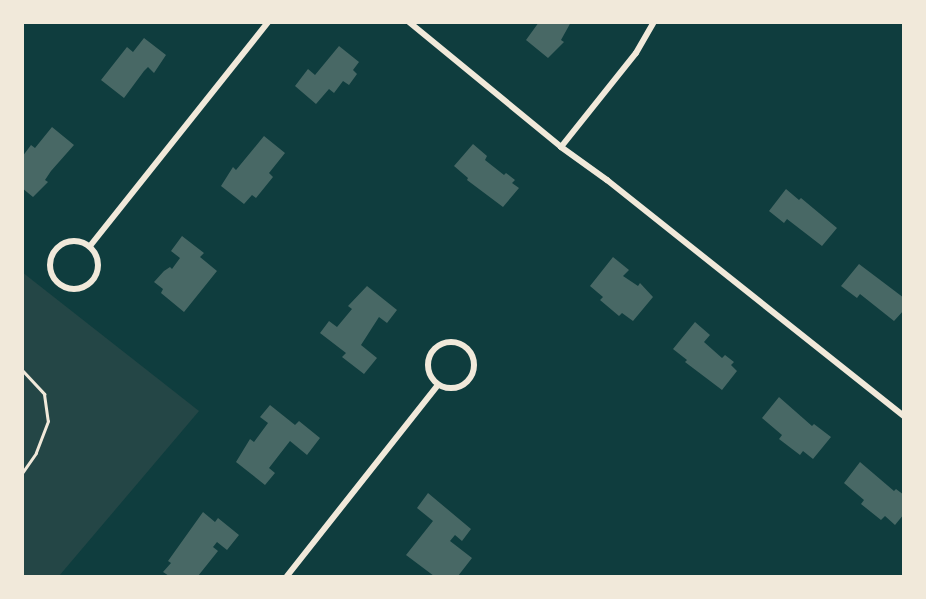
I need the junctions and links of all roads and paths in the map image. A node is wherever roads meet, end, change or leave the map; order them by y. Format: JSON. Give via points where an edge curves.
{"nodes":[{"id":1,"x":268,"y":22,"type":"edge"},
{"id":2,"x":409,"y":22,"type":"edge"},
{"id":3,"x":654,"y":22,"type":"edge"},
{"id":4,"x":561,"y":147,"type":"junction"},
{"id":5,"x":90,"y":246,"type":"junction"},
{"id":6,"x":22,"y":370,"type":"edge"},
{"id":7,"x":438,"y":385,"type":"junction"},
{"id":8,"x":903,"y":416,"type":"edge"},
{"id":9,"x":22,"y":473,"type":"edge"},
{"id":10,"x":287,"y":576,"type":"edge"}],
"edges":[{"from":1,"to":5,"type":"street"},
{"from":2,"to":4,"type":"street"},
{"from":3,"to":4,"type":"street","via":[[636,53]]},
{"from":4,"to":8,"type":"street"},
{"from":5,"to":5,"type":"street","via":[[98,260],[90,282],[84,287],[68,288],[55,280],[49,265],[54,250],[75,240]]},
{"from":6,"to":9,"type":"path","via":[[44,394],[48,421],[36,453]]},
{"from":7,"to":7,"type":"street","via":[[428,372],[430,356],[440,344],[464,345],[475,364],[471,378],[452,389]]},
{"from":7,"to":10,"type":"street"}]}
